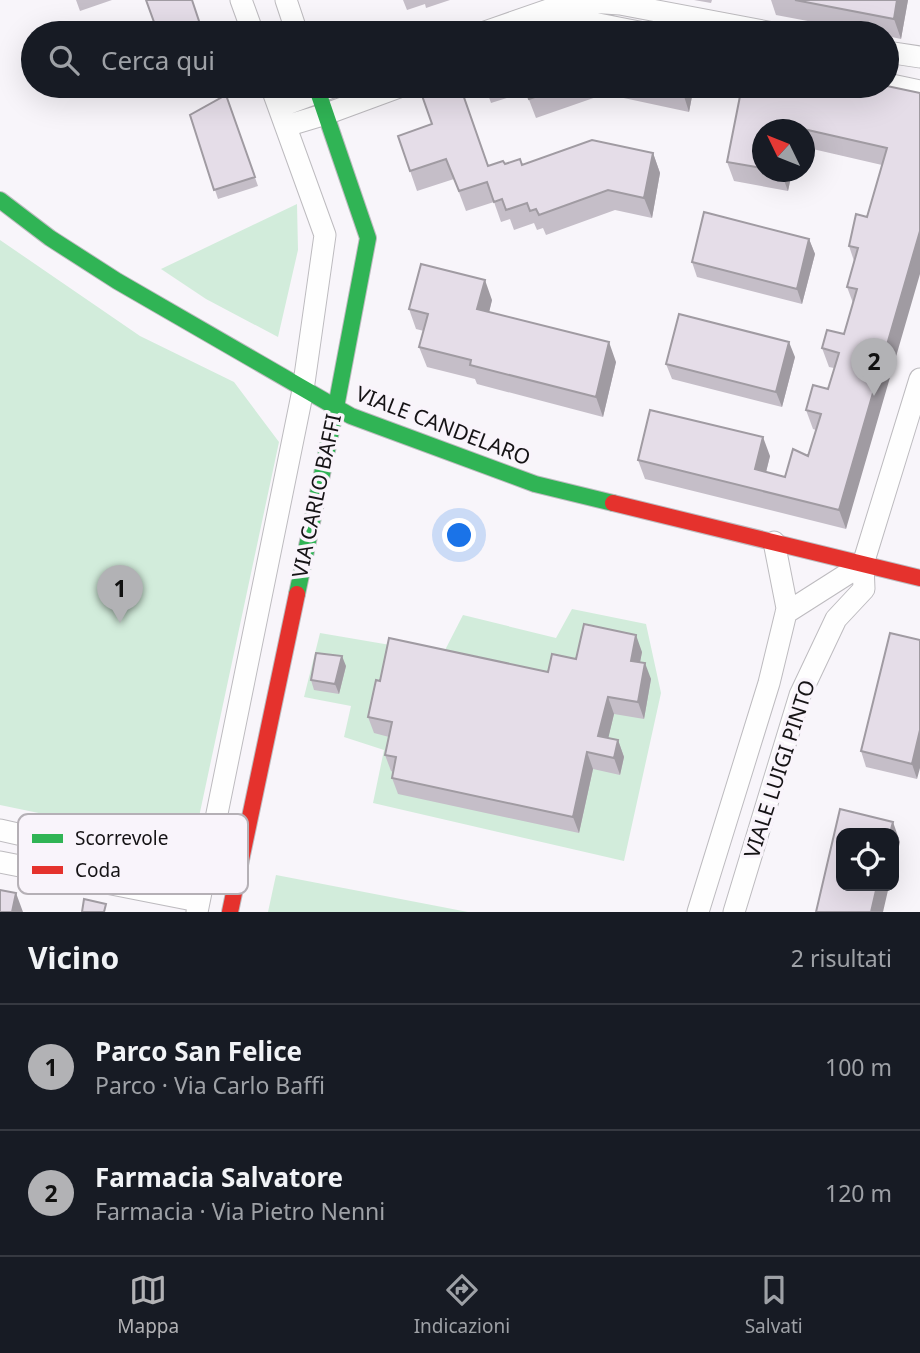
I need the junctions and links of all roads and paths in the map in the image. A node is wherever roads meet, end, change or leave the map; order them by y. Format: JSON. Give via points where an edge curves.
{"nodes":[{"id":1,"x":241,"y":0,"type":"edge"},
{"id":2,"x":286,"y":0,"type":"edge"},
{"id":3,"x":574,"y":0,"type":"edge"},
{"id":4,"x":619,"y":2,"type":"edge"},
{"id":5,"x":249,"y":21,"type":"edge"},
{"id":6,"x":294,"y":21,"type":"edge"},
{"id":7,"x":515,"y":21,"type":"edge"},
{"id":8,"x":614,"y":21,"type":"edge"},
{"id":9,"x":713,"y":21,"type":"edge"},
{"id":10,"x":899,"y":54,"type":"edge"},
{"id":11,"x":920,"y":57,"type":"edge"},
{"id":12,"x":899,"y":87,"type":"edge"},
{"id":13,"x":920,"y":91,"type":"edge"},
{"id":14,"x":276,"y":98,"type":"edge"},
{"id":15,"x":309,"y":98,"type":"edge"},
{"id":16,"x":324,"y":98,"type":"edge"},
{"id":17,"x":369,"y":98,"type":"edge"},
{"id":18,"x":326,"y":114,"type":"junction"},
{"id":19,"x":283,"y":117,"type":"junction"},
{"id":20,"x":0,"y":200,"type":"edge"},
{"id":21,"x":920,"y":379,"type":"edge"},
{"id":22,"x":303,"y":390,"type":"junction"},
{"id":23,"x":336,"y":407,"type":"junction"},
{"id":24,"x":774,"y":542,"type":"junction"},
{"id":25,"x":863,"y":564,"type":"junction"},
{"id":26,"x":920,"y":578,"type":"edge"},
{"id":27,"x":786,"y":613,"type":"junction"},
{"id":28,"x":216,"y":814,"type":"edge"},
{"id":29,"x":249,"y":825,"type":"joint"},
{"id":30,"x":0,"y":830,"type":"edge"},
{"id":31,"x":248,"y":830,"type":"edge"},
{"id":32,"x":18,"y":834,"type":"edge"},
{"id":33,"x":0,"y":862,"type":"edge"},
{"id":34,"x":18,"y":866,"type":"edge"},
{"id":35,"x":706,"y":886,"type":"junction"},
{"id":36,"x":741,"y":888,"type":"junction"},
{"id":37,"x":144,"y":894,"type":"edge"},
{"id":38,"x":234,"y":894,"type":"edge"},
{"id":39,"x":197,"y":906,"type":"edge"},
{"id":40,"x":230,"y":912,"type":"edge"},
{"id":41,"x":698,"y":912,"type":"edge"},
{"id":42,"x":734,"y":912,"type":"edge"}],
"edges":[{"from":1,"to":5,"type":"street"},
{"from":2,"to":6,"type":"street"},
{"from":3,"to":4,"type":"street"},
{"from":3,"to":7,"type":"street"},
{"from":4,"to":8,"type":"street"},
{"from":4,"to":9,"type":"street"},
{"from":10,"to":11,"type":"street"},
{"from":12,"to":13,"type":"street"},
{"from":14,"to":19,"type":"street","name":"VIA CARLO BAFFI"},
{"from":15,"to":19,"type":"street"},
{"from":16,"to":18,"type":"main road","name":"VIA CARLO BAFFI"},
{"from":17,"to":18,"type":"street"},
{"from":18,"to":19,"type":"street"},
{"from":18,"to":23,"type":"main road","name":"VIA CARLO BAFFI","via":[[368,238]]},
{"from":19,"to":22,"type":"street","name":"VIA CARLO BAFFI","via":[[325,235]]},
{"from":20,"to":22,"type":"main road","name":"VIALE CANDELARO","via":[[94,267]]},
{"from":21,"to":25,"type":"street","name":"VIALE LUIGI PINTO"},
{"from":22,"to":23,"type":"main road","name":"VIALE CANDELARO"},
{"from":22,"to":28,"type":"street","name":"VIA CARLO BAFFI"},
{"from":23,"to":24,"type":"main road","name":"VIALE CANDELARO","via":[[535,484]]},
{"from":23,"to":29,"type":"main road","name":"VIA CARLO BAFFI"},
{"from":24,"to":25,"type":"main road","name":"VIALE CANDELARO"},
{"from":24,"to":27,"type":"street","name":"VIALE LUIGI PINTO"},
{"from":25,"to":26,"type":"main road","name":"VIALE CANDELARO"},
{"from":25,"to":27,"type":"street"},
{"from":25,"to":36,"type":"street","name":"VIALE LUIGI PINTO","via":[[864,589],[836,619],[800,695]]},
{"from":27,"to":35,"type":"street","name":"VIALE LUIGI PINTO"},
{"from":29,"to":31,"type":"main road","name":"VIA CARLO BAFFI"},
{"from":30,"to":32,"type":"street"},
{"from":33,"to":34,"type":"street"},
{"from":35,"to":36,"type":"street"},
{"from":35,"to":41,"type":"street","name":"VIALE LUIGI PINTO"},
{"from":36,"to":42,"type":"street","name":"VIALE LUIGI PINTO"},
{"from":37,"to":39,"type":"street"},
{"from":38,"to":40,"type":"main road","name":"VIA CARLO BAFFI"}]}
